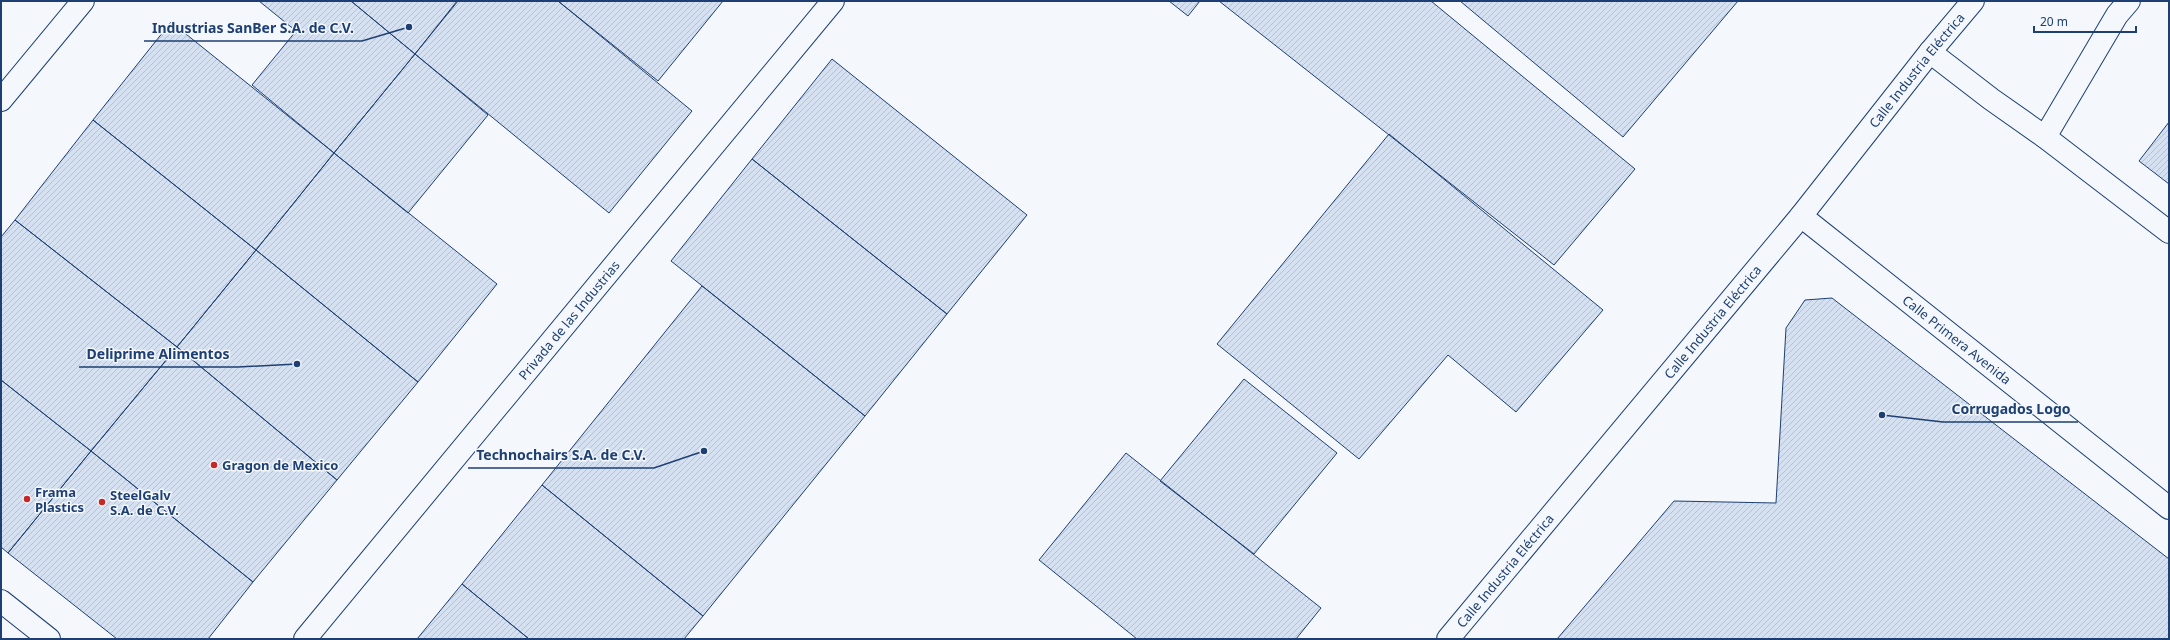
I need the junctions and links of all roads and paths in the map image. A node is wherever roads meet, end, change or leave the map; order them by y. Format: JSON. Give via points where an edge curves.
{"nodes":[{"id":1,"x":83,"y":1,"type":"edge"},
{"id":2,"x":833,"y":1,"type":"edge"},
{"id":3,"x":1973,"y":1,"type":"edge"},
{"id":4,"x":2129,"y":1,"type":"edge"},
{"id":5,"x":1930,"y":52,"type":"junction"},
{"id":6,"x":1,"y":100,"type":"edge"},
{"id":7,"x":2045,"y":137,"type":"junction"},
{"id":8,"x":1801,"y":216,"type":"junction"},
{"id":9,"x":2169,"y":232,"type":"edge"},
{"id":10,"x":2169,"y":508,"type":"edge"},
{"id":11,"x":1,"y":601,"type":"edge"},
{"id":12,"x":49,"y":639,"type":"edge"},
{"id":13,"x":305,"y":639,"type":"edge"},
{"id":14,"x":1448,"y":639,"type":"edge"}],
"edges":[{"from":1,"to":6,"type":"street"},
{"from":2,"to":13,"type":"street","name":"Privada de las Industrias"},
{"from":3,"to":5,"type":"street","name":"Calle Industria Eléctrica"},
{"from":4,"to":7,"type":"street","via":[[2117,15]]},
{"from":5,"to":7,"type":"street"},
{"from":5,"to":8,"type":"street","name":"Calle Industria Eléctrica"},
{"from":7,"to":9,"type":"street"},
{"from":8,"to":10,"type":"street","name":"Calle Primera Avenida"},
{"from":8,"to":14,"type":"street","name":"Calle Industria Eléctrica"},
{"from":11,"to":12,"type":"street"}]}
